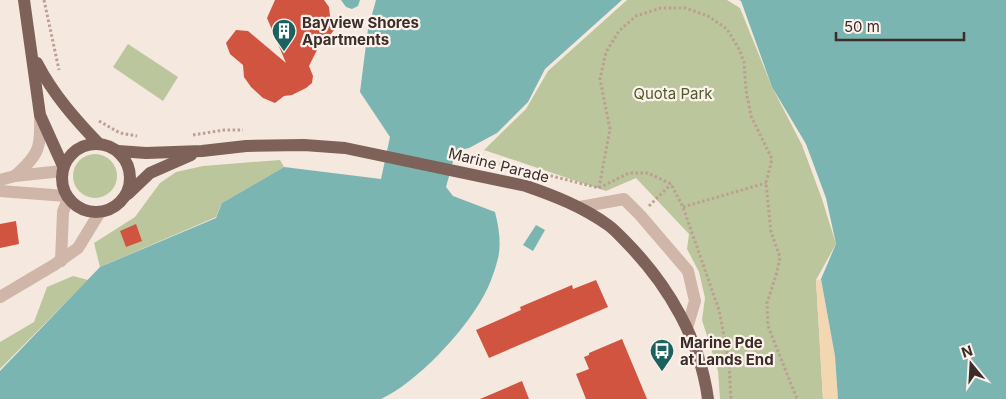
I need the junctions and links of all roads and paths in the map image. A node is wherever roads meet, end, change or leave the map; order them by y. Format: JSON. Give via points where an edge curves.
{"nodes":[{"id":1,"x":24,"y":0,"type":"edge"},
{"id":2,"x":44,"y":0,"type":"edge"},
{"id":3,"x":33,"y":54,"type":"junction"},
{"id":4,"x":60,"y":75,"type":"dead end"},
{"id":5,"x":40,"y":115,"type":"junction"},
{"id":6,"x":92,"y":116,"type":"dead end"},
{"id":7,"x":251,"y":130,"type":"dead end"},
{"id":8,"x":184,"y":137,"type":"dead end"},
{"id":9,"x":144,"y":138,"type":"dead end"},
{"id":10,"x":99,"y":144,"type":"junction"},
{"id":11,"x":118,"y":151,"type":"junction"},
{"id":12,"x":202,"y":151,"type":"junction"},
{"id":13,"x":63,"y":169,"type":"junction"},
{"id":14,"x":16,"y":176,"type":"junction"},
{"id":15,"x":0,"y":180,"type":"edge"},
{"id":16,"x":766,"y":182,"type":"junction"},
{"id":17,"x":671,"y":184,"type":"dead end"},
{"id":18,"x":598,"y":188,"type":"dead end"},
{"id":19,"x":0,"y":191,"type":"edge"},
{"id":20,"x":125,"y":196,"type":"junction"},
{"id":21,"x":67,"y":197,"type":"junction"},
{"id":22,"x":580,"y":207,"type":"junction"},
{"id":23,"x":683,"y":207,"type":"dead end"},
{"id":24,"x":100,"y":212,"type":"junction"},
{"id":25,"x":640,"y":215,"type":"junction"},
{"id":26,"x":61,"y":261,"type":"junction"},
{"id":27,"x":0,"y":296,"type":"edge"},
{"id":28,"x":688,"y":328,"type":"junction"},
{"id":29,"x":708,"y":399,"type":"edge"},
{"id":30,"x":797,"y":399,"type":"edge"}],
"edges":[{"from":1,"to":3,"type":"main road"},
{"from":2,"to":4,"type":"path"},
{"from":3,"to":5,"type":"main road"},
{"from":3,"to":10,"type":"main road","via":[[62,104]]},
{"from":5,"to":13,"type":"main road"},
{"from":5,"to":14,"type":"street","via":[[39,146],[35,157]]},
{"from":6,"to":9,"type":"path","via":[[120,133]]},
{"from":7,"to":8,"type":"path","via":[[224,130]]},
{"from":10,"to":11,"type":"main road"},
{"from":10,"to":13,"type":"main road","via":[[74,151]]},
{"from":11,"to":12,"type":"main road","name":"Marine Parade"},
{"from":11,"to":20,"type":"main road","via":[[130,171]]},
{"from":12,"to":20,"type":"main road","name":"Marine Parade","via":[[150,172]]},
{"from":12,"to":22,"type":"main road","name":"Marine Parade","via":[[246,146],[345,148],[526,186]]},
{"from":13,"to":14,"type":"street"},
{"from":13,"to":21,"type":"main road","via":[[62,183]]},
{"from":14,"to":15,"type":"street"},
{"from":16,"to":18,"type":"path","via":[[772,159],[750,116],[744,62],[727,29],[708,16],[684,8],[661,8],[636,16],[619,31],[606,52],[600,79],[610,129]]},
{"from":16,"to":23,"type":"path"},
{"from":16,"to":30,"type":"path","via":[[771,232],[780,257],[766,303],[768,326]]},
{"from":17,"to":25,"type":"path"},
{"from":19,"to":21,"type":"street"},
{"from":20,"to":24,"type":"main road","via":[[114,207]]},
{"from":21,"to":24,"type":"main road","via":[[82,210]]},
{"from":21,"to":26,"type":"street","via":[[63,212]]},
{"from":22,"to":25,"type":"street","via":[[624,199]]},
{"from":22,"to":28,"type":"main road","name":"Marine Parade","via":[[610,226],[641,258]]},
{"from":24,"to":26,"type":"street","via":[[78,248]]},
{"from":25,"to":28,"type":"street","via":[[688,271],[695,301]]},
{"from":26,"to":27,"type":"street"},
{"from":28,"to":29,"type":"main road","name":"Marine Parade"}]}
